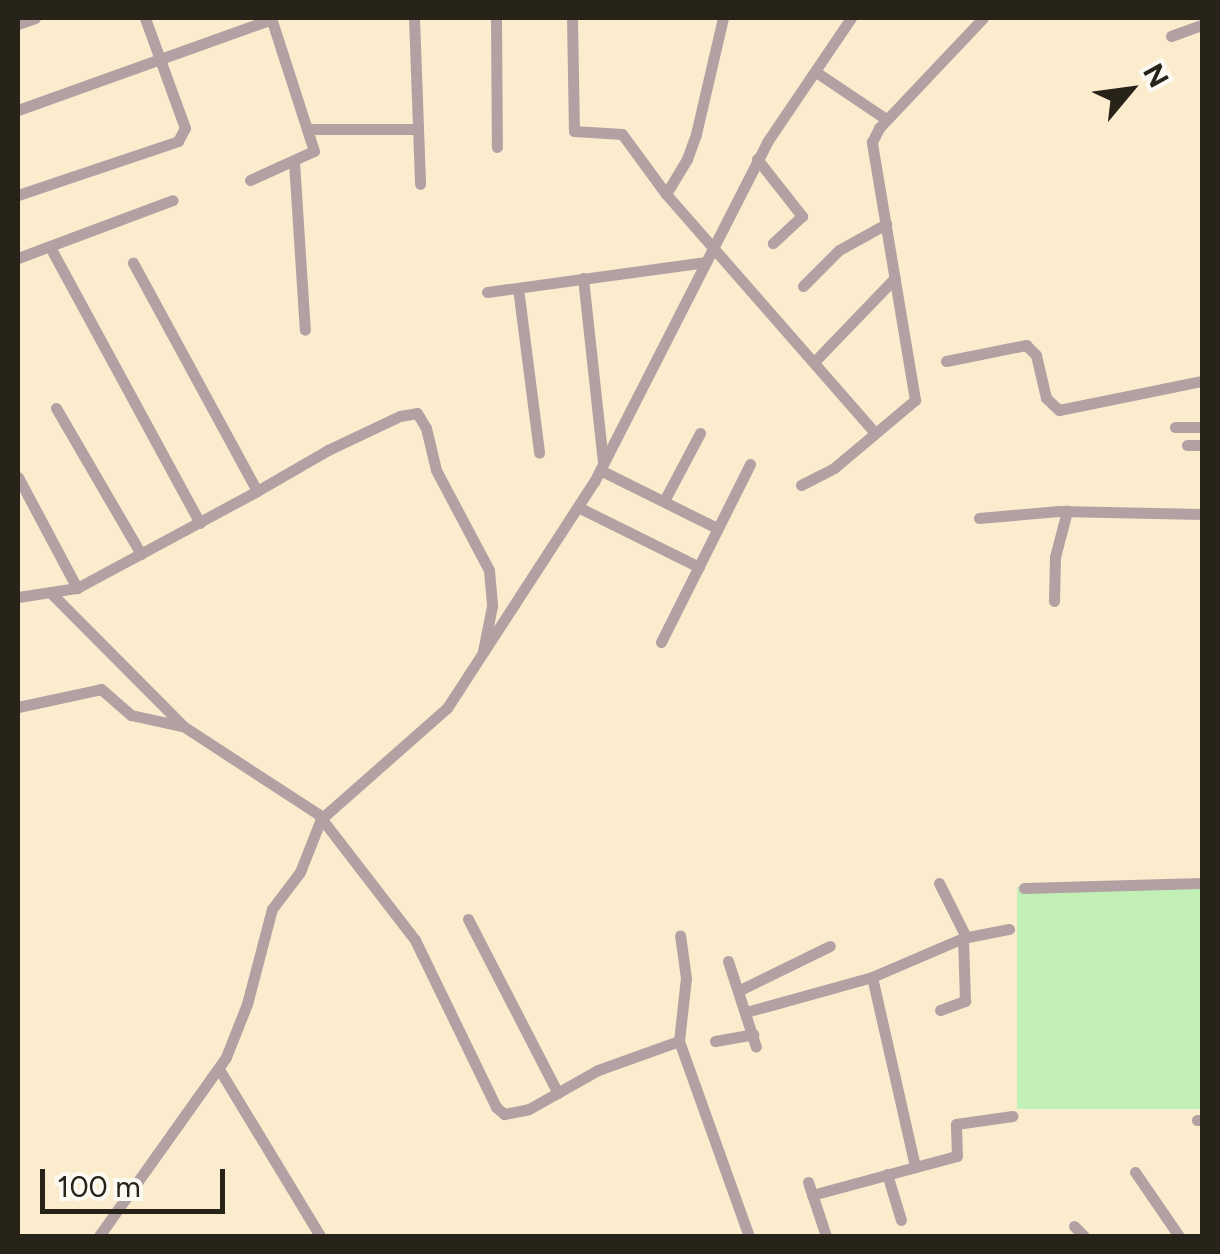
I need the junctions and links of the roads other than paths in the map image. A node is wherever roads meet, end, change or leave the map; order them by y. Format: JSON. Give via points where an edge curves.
{"nodes":[{"id":1,"x":35,"y":18,"type":"edge"},
{"id":2,"x":145,"y":18,"type":"edge"},
{"id":3,"x":272,"y":18,"type":"edge"},
{"id":4,"x":414,"y":18,"type":"edge"},
{"id":5,"x":496,"y":18,"type":"edge"},
{"id":6,"x":572,"y":18,"type":"edge"},
{"id":7,"x":723,"y":18,"type":"edge"},
{"id":8,"x":851,"y":18,"type":"edge"},
{"id":9,"x":983,"y":18,"type":"edge"},
{"id":10,"x":18,"y":23,"type":"edge"},
{"id":11,"x":1202,"y":25,"type":"edge"},
{"id":12,"x":1171,"y":36,"type":"dead end"},
{"id":13,"x":160,"y":58,"type":"junction"},
{"id":14,"x":816,"y":72,"type":"junction"},
{"id":15,"x":18,"y":110,"type":"edge"},
{"id":16,"x":886,"y":119,"type":"junction"},
{"id":17,"x":307,"y":129,"type":"junction"},
{"id":18,"x":416,"y":129,"type":"junction"},
{"id":19,"x":497,"y":147,"type":"dead end"},
{"id":20,"x":757,"y":160,"type":"junction"},
{"id":21,"x":294,"y":162,"type":"junction"},
{"id":22,"x":250,"y":180,"type":"dead end"},
{"id":23,"x":420,"y":184,"type":"dead end"},
{"id":24,"x":666,"y":194,"type":"junction"},
{"id":25,"x":18,"y":195,"type":"edge"},
{"id":26,"x":173,"y":200,"type":"dead end"},
{"id":27,"x":886,"y":224,"type":"junction"},
{"id":28,"x":773,"y":243,"type":"dead end"},
{"id":29,"x":714,"y":244,"type":"junction"},
{"id":30,"x":50,"y":247,"type":"junction"},
{"id":31,"x":18,"y":258,"type":"edge"},
{"id":32,"x":706,"y":262,"type":"junction"},
{"id":33,"x":133,"y":263,"type":"dead end"},
{"id":34,"x":583,"y":278,"type":"junction"},
{"id":35,"x":895,"y":278,"type":"junction"},
{"id":36,"x":803,"y":286,"type":"dead end"},
{"id":37,"x":518,"y":288,"type":"junction"},
{"id":38,"x":487,"y":292,"type":"dead end"},
{"id":39,"x":304,"y":330,"type":"dead end"},
{"id":40,"x":816,"y":361,"type":"junction"},
{"id":41,"x":946,"y":361,"type":"dead end"},
{"id":42,"x":1202,"y":381,"type":"edge"},
{"id":43,"x":56,"y":408,"type":"dead end"},
{"id":44,"x":1175,"y":427,"type":"dead end"},
{"id":45,"x":1202,"y":427,"type":"edge"},
{"id":46,"x":874,"y":432,"type":"junction"},
{"id":47,"x":700,"y":433,"type":"dead end"},
{"id":48,"x":1187,"y":445,"type":"dead end"},
{"id":49,"x":1202,"y":445,"type":"edge"},
{"id":50,"x":539,"y":453,"type":"dead end"},
{"id":51,"x":750,"y":464,"type":"dead end"},
{"id":52,"x":602,"y":467,"type":"junction"},
{"id":53,"x":18,"y":478,"type":"edge"},
{"id":54,"x":800,"y":485,"type":"dead end"},
{"id":55,"x":257,"y":491,"type":"junction"},
{"id":56,"x":664,"y":501,"type":"junction"},
{"id":57,"x":578,"y":507,"type":"junction"},
{"id":58,"x":1067,"y":511,"type":"junction"},
{"id":59,"x":1202,"y":514,"type":"edge"},
{"id":60,"x":978,"y":518,"type":"dead end"},
{"id":61,"x":200,"y":523,"type":"junction"},
{"id":62,"x":717,"y":528,"type":"junction"},
{"id":63,"x":141,"y":554,"type":"junction"},
{"id":64,"x":699,"y":568,"type":"junction"},
{"id":65,"x":78,"y":588,"type":"junction"},
{"id":66,"x":52,"y":594,"type":"junction"},
{"id":67,"x":18,"y":597,"type":"edge"},
{"id":68,"x":1054,"y":601,"type":"dead end"},
{"id":69,"x":661,"y":642,"type":"dead end"},
{"id":70,"x":483,"y":652,"type":"junction"},
{"id":71,"x":18,"y":707,"type":"edge"},
{"id":72,"x":183,"y":726,"type":"junction"},
{"id":73,"x":320,"y":819,"type":"junction"},
{"id":74,"x":939,"y":883,"type":"dead end"},
{"id":75,"x":1202,"y":883,"type":"edge"},
{"id":76,"x":1024,"y":888,"type":"dead end"},
{"id":77,"x":468,"y":919,"type":"dead end"},
{"id":78,"x":1008,"y":929,"type":"dead end"},
{"id":79,"x":680,"y":935,"type":"dead end"},
{"id":80,"x":964,"y":938,"type":"junction"},
{"id":81,"x":830,"y":946,"type":"dead end"},
{"id":82,"x":728,"y":961,"type":"dead end"},
{"id":83,"x":872,"y":978,"type":"junction"},
{"id":84,"x":740,"y":990,"type":"junction"},
{"id":85,"x":940,"y":1010,"type":"dead end"},
{"id":86,"x":746,"y":1012,"type":"junction"},
{"id":87,"x":679,"y":1041,"type":"junction"},
{"id":88,"x":715,"y":1041,"type":"dead end"},
{"id":89,"x":219,"y":1068,"type":"junction"},
{"id":90,"x":558,"y":1093,"type":"junction"},
{"id":91,"x":1012,"y":1116,"type":"dead end"},
{"id":92,"x":915,"y":1167,"type":"junction"},
{"id":93,"x":1135,"y":1172,"type":"dead end"},
{"id":94,"x":887,"y":1174,"type":"junction"},
{"id":95,"x":901,"y":1220,"type":"dead end"},
{"id":96,"x":1074,"y":1226,"type":"dead end"},
{"id":97,"x":99,"y":1236,"type":"edge"},
{"id":98,"x":320,"y":1236,"type":"edge"},
{"id":99,"x":749,"y":1236,"type":"edge"},
{"id":100,"x":826,"y":1236,"type":"edge"},
{"id":101,"x":1084,"y":1236,"type":"edge"},
{"id":102,"x":1179,"y":1236,"type":"edge"}],
"edges":[{"from":1,"to":10,"type":"street"},
{"from":2,"to":13,"type":"street"},
{"from":3,"to":13,"type":"street"},
{"from":3,"to":17,"type":"street"},
{"from":4,"to":18,"type":"street"},
{"from":5,"to":19,"type":"street"},
{"from":6,"to":24,"type":"street","via":[[574,131],[622,134]]},
{"from":7,"to":24,"type":"street","via":[[696,134]]},
{"from":8,"to":14,"type":"street"},
{"from":9,"to":16,"type":"street"},
{"from":11,"to":12,"type":"street"},
{"from":13,"to":15,"type":"street"},
{"from":13,"to":25,"type":"street","via":[[184,128],[178,141]]},
{"from":14,"to":16,"type":"street"},
{"from":14,"to":20,"type":"street"},
{"from":16,"to":27,"type":"street","via":[[872,142]]},
{"from":17,"to":18,"type":"street"},
{"from":17,"to":21,"type":"street","via":[[314,151]]},
{"from":18,"to":23,"type":"street"},
{"from":20,"to":28,"type":"street","via":[[802,216]]},
{"from":20,"to":29,"type":"street"},
{"from":21,"to":22,"type":"street"},
{"from":21,"to":39,"type":"street"},
{"from":24,"to":29,"type":"street"},
{"from":26,"to":30,"type":"street"},
{"from":27,"to":35,"type":"street"},
{"from":27,"to":36,"type":"street","via":[[839,250]]},
{"from":29,"to":32,"type":"street"},
{"from":29,"to":40,"type":"street"},
{"from":30,"to":31,"type":"street"},
{"from":30,"to":61,"type":"street"},
{"from":32,"to":34,"type":"street"},
{"from":32,"to":52,"type":"street"},
{"from":33,"to":55,"type":"street"},
{"from":34,"to":37,"type":"street"},
{"from":34,"to":52,"type":"street"},
{"from":35,"to":40,"type":"street"},
{"from":35,"to":46,"type":"street","via":[[915,400]]},
{"from":37,"to":38,"type":"street"},
{"from":37,"to":50,"type":"street"},
{"from":40,"to":46,"type":"street"},
{"from":41,"to":42,"type":"street","via":[[1026,346],[1036,355],[1046,398],[1059,410]]},
{"from":43,"to":63,"type":"street"},
{"from":44,"to":45,"type":"street"},
{"from":46,"to":54,"type":"street","via":[[827,472]]},
{"from":47,"to":56,"type":"street"},
{"from":48,"to":49,"type":"street"},
{"from":51,"to":62,"type":"street"},
{"from":52,"to":56,"type":"street"},
{"from":52,"to":57,"type":"street"},
{"from":53,"to":65,"type":"street"},
{"from":55,"to":61,"type":"street"},
{"from":55,"to":70,"type":"street","via":[[328,450],[417,413],[436,470],[490,570],[492,606]]},
{"from":56,"to":62,"type":"street"},
{"from":57,"to":64,"type":"street"},
{"from":57,"to":70,"type":"street"},
{"from":58,"to":59,"type":"street"},
{"from":58,"to":60,"type":"street"},
{"from":58,"to":68,"type":"street","via":[[1055,557]]},
{"from":61,"to":63,"type":"street"},
{"from":62,"to":64,"type":"street"},
{"from":63,"to":65,"type":"street"},
{"from":64,"to":69,"type":"street"},
{"from":65,"to":66,"type":"street"},
{"from":66,"to":67,"type":"street"},
{"from":66,"to":72,"type":"street"},
{"from":70,"to":73,"type":"street","via":[[447,708]]},
{"from":71,"to":72,"type":"street","via":[[101,689],[131,714]]},
{"from":72,"to":73,"type":"street"},
{"from":73,"to":89,"type":"street","via":[[300,872],[272,909],[247,1004]]},
{"from":73,"to":90,"type":"street","via":[[415,940],[496,1107],[504,1114],[529,1109]]},
{"from":74,"to":80,"type":"street"},
{"from":75,"to":76,"type":"street"},
{"from":77,"to":90,"type":"street"},
{"from":78,"to":80,"type":"street"},
{"from":79,"to":87,"type":"street","via":[[686,978]]},
{"from":80,"to":83,"type":"street"},
{"from":80,"to":85,"type":"street","via":[[965,1001]]},
{"from":81,"to":84,"type":"street"},
{"from":82,"to":84,"type":"street"},
{"from":83,"to":86,"type":"street"},
{"from":83,"to":92,"type":"street"},
{"from":84,"to":86,"type":"street"},
{"from":86,"to":88,"type":"street","via":[[754,1041]]},
{"from":87,"to":90,"type":"street","via":[[598,1070]]},
{"from":87,"to":99,"type":"street"},
{"from":89,"to":97,"type":"street"},
{"from":89,"to":98,"type":"street"},
{"from":91,"to":92,"type":"street","via":[[956,1124],[958,1156]]},
{"from":92,"to":94,"type":"street"},
{"from":93,"to":102,"type":"street"},
{"from":94,"to":95,"type":"street"},
{"from":94,"to":100,"type":"street","via":[[810,1188]]},
{"from":96,"to":101,"type":"street"}]}
